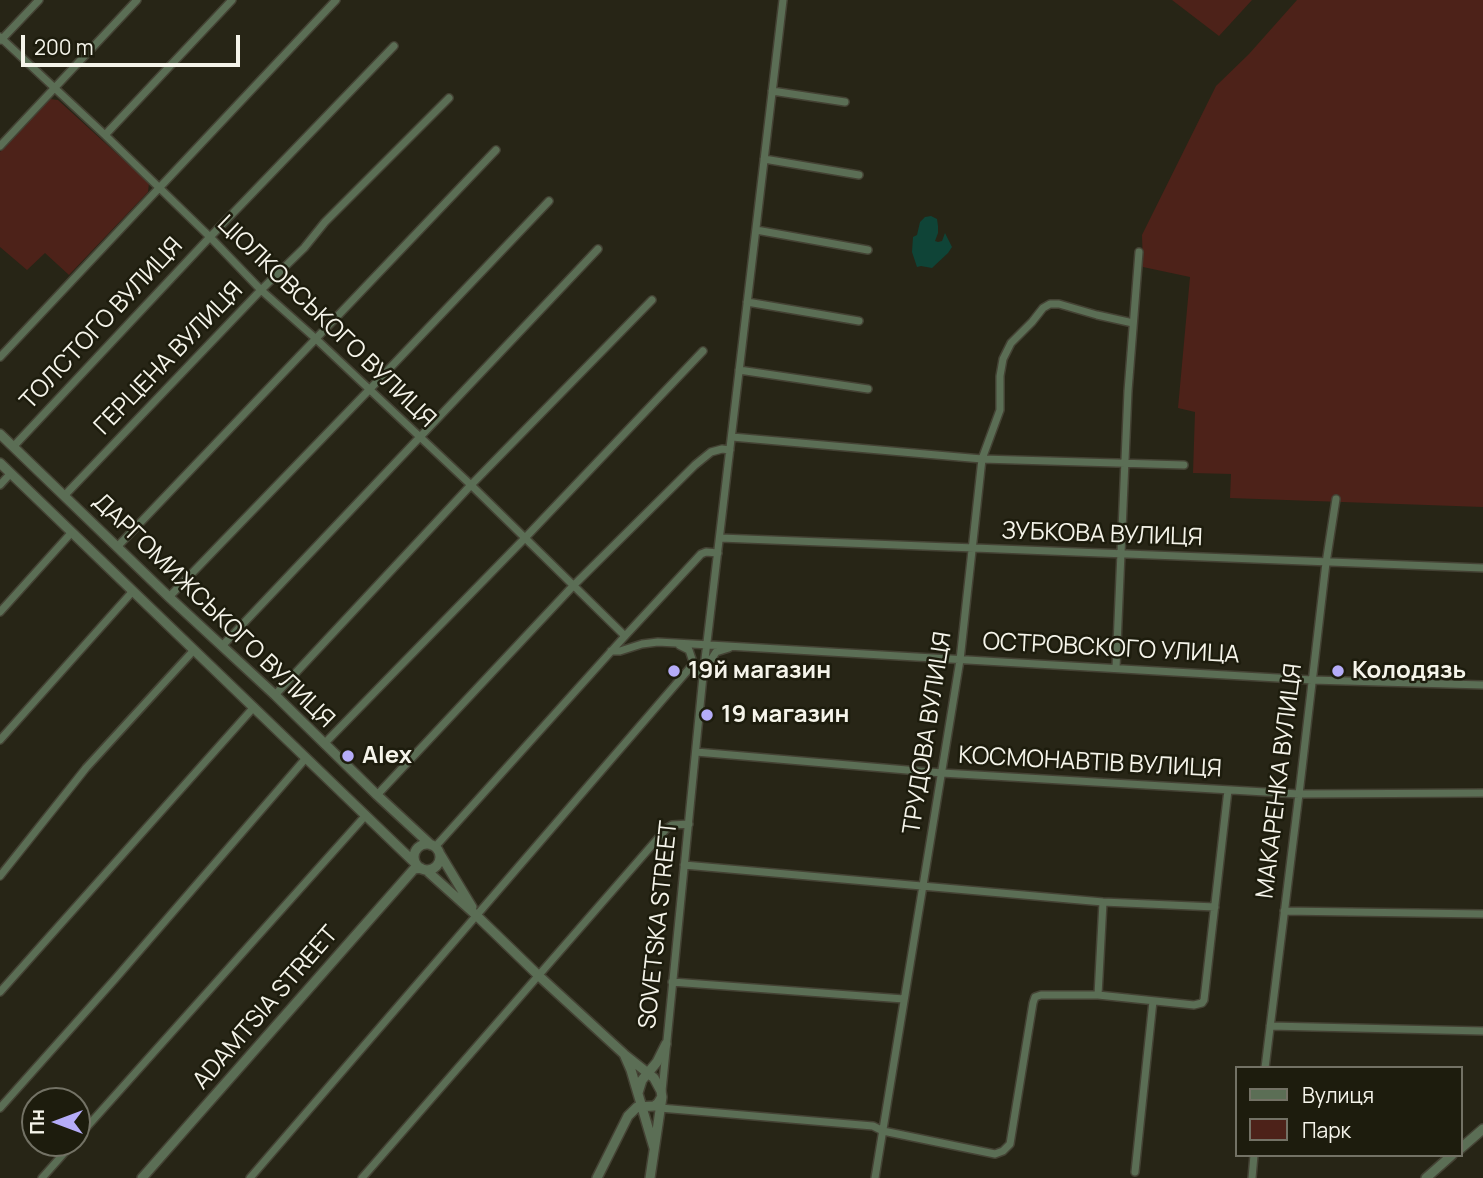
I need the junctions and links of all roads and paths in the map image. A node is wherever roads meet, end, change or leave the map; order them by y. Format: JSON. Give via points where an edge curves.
{"nodes":[{"id":1,"x":39,"y":0,"type":"edge"},
{"id":2,"x":137,"y":0,"type":"edge"},
{"id":3,"x":232,"y":0,"type":"edge"},
{"id":4,"x":336,"y":0,"type":"edge"},
{"id":5,"x":783,"y":0,"type":"edge"},
{"id":6,"x":1,"y":39,"type":"edge"},
{"id":7,"x":394,"y":46,"type":"dead end"},
{"id":8,"x":54,"y":89,"type":"junction"},
{"id":9,"x":772,"y":91,"type":"junction"},
{"id":10,"x":449,"y":98,"type":"dead end"},
{"id":11,"x":845,"y":102,"type":"dead end"},
{"id":12,"x":105,"y":135,"type":"junction"},
{"id":13,"x":0,"y":146,"type":"edge"},
{"id":14,"x":496,"y":150,"type":"dead end"},
{"id":15,"x":764,"y":159,"type":"junction"},
{"id":16,"x":859,"y":174,"type":"dead end"},
{"id":17,"x":159,"y":188,"type":"junction"},
{"id":18,"x":549,"y":201,"type":"dead end"},
{"id":19,"x":756,"y":230,"type":"junction"},
{"id":20,"x":210,"y":237,"type":"junction"},
{"id":21,"x":598,"y":249,"type":"dead end"},
{"id":22,"x":867,"y":250,"type":"dead end"},
{"id":23,"x":1139,"y":252,"type":"dead end"},
{"id":24,"x":261,"y":290,"type":"junction"},
{"id":25,"x":652,"y":300,"type":"dead end"},
{"id":26,"x":747,"y":302,"type":"junction"},
{"id":27,"x":859,"y":321,"type":"dead end"},
{"id":28,"x":1133,"y":323,"type":"junction"},
{"id":29,"x":315,"y":338,"type":"junction"},
{"id":30,"x":703,"y":351,"type":"dead end"},
{"id":31,"x":0,"y":357,"type":"edge"},
{"id":32,"x":740,"y":370,"type":"junction"},
{"id":33,"x":869,"y":389,"type":"dead end"},
{"id":34,"x":369,"y":390,"type":"junction"},
{"id":35,"x":0,"y":434,"type":"edge"},
{"id":36,"x":419,"y":437,"type":"junction"},
{"id":37,"x":732,"y":437,"type":"junction"},
{"id":38,"x":13,"y":447,"type":"junction"},
{"id":39,"x":730,"y":450,"type":"junction"},
{"id":40,"x":982,"y":459,"type":"junction"},
{"id":41,"x":0,"y":463,"type":"edge"},
{"id":42,"x":1124,"y":463,"type":"junction"},
{"id":43,"x":1184,"y":465,"type":"dead end"},
{"id":44,"x":11,"y":473,"type":"junction"},
{"id":45,"x":0,"y":485,"type":"edge"},
{"id":46,"x":471,"y":485,"type":"junction"},
{"id":47,"x":64,"y":496,"type":"junction"},
{"id":48,"x":1336,"y":499,"type":"dead end"},
{"id":49,"x":72,"y":532,"type":"junction"},
{"id":50,"x":525,"y":538,"type":"junction"},
{"id":51,"x":720,"y":538,"type":"junction"},
{"id":52,"x":117,"y":547,"type":"junction"},
{"id":53,"x":973,"y":549,"type":"junction"},
{"id":54,"x":718,"y":553,"type":"junction"},
{"id":55,"x":1122,"y":555,"type":"junction"},
{"id":56,"x":1326,"y":562,"type":"junction"},
{"id":57,"x":1483,"y":568,"type":"edge"},
{"id":58,"x":573,"y":586,"type":"junction"},
{"id":59,"x":134,"y":591,"type":"junction"},
{"id":60,"x":169,"y":597,"type":"junction"},
{"id":61,"x":0,"y":612,"type":"edge"},
{"id":62,"x":625,"y":636,"type":"junction"},
{"id":63,"x":676,"y":643,"type":"junction"},
{"id":64,"x":708,"y":645,"type":"junction"},
{"id":65,"x":222,"y":646,"type":"junction"},
{"id":66,"x":737,"y":647,"type":"junction"},
{"id":67,"x":194,"y":650,"type":"junction"},
{"id":68,"x":611,"y":651,"type":"junction"},
{"id":69,"x":960,"y":660,"type":"junction"},
{"id":70,"x":694,"y":665,"type":"junction"},
{"id":71,"x":1116,"y":668,"type":"junction"},
{"id":72,"x":703,"y":676,"type":"junction"},
{"id":73,"x":1312,"y":680,"type":"junction"},
{"id":74,"x":1483,"y":685,"type":"edge"},
{"id":75,"x":275,"y":695,"type":"junction"},
{"id":76,"x":254,"y":707,"type":"junction"},
{"id":77,"x":0,"y":740,"type":"edge"},
{"id":78,"x":324,"y":744,"type":"junction"},
{"id":79,"x":696,"y":752,"type":"junction"},
{"id":80,"x":306,"y":758,"type":"junction"},
{"id":81,"x":942,"y":773,"type":"junction"},
{"id":82,"x":1228,"y":790,"type":"junction"},
{"id":83,"x":1483,"y":793,"type":"edge"},
{"id":84,"x":1299,"y":794,"type":"junction"},
{"id":85,"x":377,"y":795,"type":"junction"},
{"id":86,"x":366,"y":815,"type":"junction"},
{"id":87,"x":689,"y":824,"type":"junction"},
{"id":88,"x":435,"y":848,"type":"junction"},
{"id":89,"x":684,"y":865,"type":"junction"},
{"id":90,"x":421,"y":867,"type":"junction"},
{"id":91,"x":0,"y":876,"type":"edge"},
{"id":92,"x":923,"y":887,"type":"junction"},
{"id":93,"x":1103,"y":902,"type":"junction"},
{"id":94,"x":1215,"y":907,"type":"junction"},
{"id":95,"x":1284,"y":911,"type":"junction"},
{"id":96,"x":1483,"y":914,"type":"edge"},
{"id":97,"x":477,"y":915,"type":"junction"},
{"id":98,"x":539,"y":976,"type":"junction"},
{"id":99,"x":672,"y":982,"type":"junction"},
{"id":100,"x":0,"y":992,"type":"edge"},
{"id":101,"x":1098,"y":995,"type":"junction"},
{"id":102,"x":904,"y":999,"type":"junction"},
{"id":103,"x":1153,"y":1001,"type":"junction"},
{"id":104,"x":1270,"y":1027,"type":"junction"},
{"id":105,"x":1483,"y":1031,"type":"edge"},
{"id":106,"x":666,"y":1044,"type":"junction"},
{"id":107,"x":624,"y":1054,"type":"junction"},
{"id":108,"x":1265,"y":1066,"type":"edge"},
{"id":109,"x":648,"y":1073,"type":"junction"},
{"id":110,"x":638,"y":1094,"type":"junction"},
{"id":111,"x":662,"y":1097,"type":"junction"},
{"id":112,"x":641,"y":1106,"type":"junction"},
{"id":113,"x":0,"y":1108,"type":"edge"},
{"id":114,"x":660,"y":1108,"type":"junction"},
{"id":115,"x":91,"y":1122,"type":"edge"},
{"id":116,"x":1483,"y":1129,"type":"edge"},
{"id":117,"x":883,"y":1131,"type":"junction"},
{"id":118,"x":1462,"y":1147,"type":"edge"},
{"id":119,"x":654,"y":1148,"type":"junction"},
{"id":120,"x":60,"y":1157,"type":"edge"},
{"id":121,"x":1254,"y":1157,"type":"edge"},
{"id":122,"x":1450,"y":1157,"type":"edge"},
{"id":123,"x":1135,"y":1172,"type":"dead end"},
{"id":124,"x":41,"y":1178,"type":"edge"},
{"id":125,"x":142,"y":1178,"type":"edge"},
{"id":126,"x":250,"y":1178,"type":"edge"},
{"id":127,"x":362,"y":1178,"type":"edge"},
{"id":128,"x":597,"y":1178,"type":"edge"},
{"id":129,"x":650,"y":1178,"type":"edge"},
{"id":130,"x":875,"y":1178,"type":"edge"},
{"id":131,"x":1252,"y":1178,"type":"edge"},
{"id":132,"x":1426,"y":1178,"type":"edge"}],
"edges":[{"from":1,"to":6,"type":"street"},
{"from":2,"to":8,"type":"street"},
{"from":3,"to":12,"type":"street"},
{"from":4,"to":17,"type":"street"},
{"from":5,"to":9,"type":"street","name":"SOVETSKA STREET"},
{"from":6,"to":8,"type":"street","name":"ЦІОЛКОВСЬКОГО ВУЛИЦЯ"},
{"from":7,"to":20,"type":"street","name":"ТОЛСТОГО ВУЛИЦЯ"},
{"from":8,"to":12,"type":"street","name":"ЦІОЛКОВСЬКОГО ВУЛИЦЯ"},
{"from":8,"to":13,"type":"street"},
{"from":9,"to":11,"type":"street"},
{"from":9,"to":15,"type":"street","name":"SOVETSKA STREET"},
{"from":10,"to":24,"type":"street","name":"ГЕРЦЕНА ВУЛИЦЯ"},
{"from":12,"to":17,"type":"street","name":"ЦІОЛКОВСЬКОГО ВУЛИЦЯ"},
{"from":14,"to":29,"type":"street"},
{"from":15,"to":16,"type":"street"},
{"from":15,"to":19,"type":"street","name":"SOVETSKA STREET"},
{"from":17,"to":20,"type":"street","name":"ЦІОЛКОВСЬКОГО ВУЛИЦЯ"},
{"from":17,"to":31,"type":"street"},
{"from":18,"to":34,"type":"street"},
{"from":19,"to":22,"type":"street"},
{"from":19,"to":26,"type":"street","name":"SOVETSKA STREET"},
{"from":20,"to":24,"type":"street","name":"ЦІОЛКОВСЬКОГО ВУЛИЦЯ"},
{"from":20,"to":38,"type":"street","name":"ТОЛСТОГО ВУЛИЦЯ"},
{"from":21,"to":36,"type":"street"},
{"from":23,"to":28,"type":"street"},
{"from":24,"to":29,"type":"street","name":"ЦІОЛКОВСЬКОГО ВУЛИЦЯ"},
{"from":24,"to":47,"type":"street","name":"ГЕРЦЕНА ВУЛИЦЯ"},
{"from":25,"to":46,"type":"street"},
{"from":26,"to":27,"type":"street"},
{"from":26,"to":32,"type":"street","name":"SOVETSKA STREET"},
{"from":28,"to":40,"type":"street","name":"ТРУДОВА ВУЛИЦЯ","via":[[1059,304],[1043,308],[1011,343],[1003,359],[1000,410]]},
{"from":28,"to":42,"type":"street"},
{"from":29,"to":34,"type":"street","name":"ЦІОЛКОВСЬКОГО ВУЛИЦЯ"},
{"from":29,"to":52,"type":"street"},
{"from":30,"to":50,"type":"street"},
{"from":32,"to":33,"type":"street"},
{"from":32,"to":37,"type":"street","name":"SOVETSKA STREET"},
{"from":34,"to":36,"type":"street","name":"ЦІОЛКОВСЬКОГО ВУЛИЦЯ"},
{"from":34,"to":60,"type":"street"},
{"from":35,"to":38,"type":"street","name":"ДАРГОМИЖСЬКОГО ВУЛИЦЯ"},
{"from":36,"to":46,"type":"street","name":"ЦІОЛКОВСЬКОГО ВУЛИЦЯ"},
{"from":36,"to":65,"type":"street"},
{"from":37,"to":39,"type":"street","name":"SOVETSKA STREET"},
{"from":37,"to":40,"type":"street"},
{"from":38,"to":47,"type":"street","name":"ДАРГОМИЖСЬКОГО ВУЛИЦЯ"},
{"from":39,"to":51,"type":"street","name":"SOVETSKA STREET"},
{"from":39,"to":58,"type":"street","via":[[711,452],[695,464]]},
{"from":40,"to":42,"type":"street"},
{"from":40,"to":53,"type":"street","name":"ТРУДОВА ВУЛИЦЯ"},
{"from":41,"to":44,"type":"street","name":"ДАРГОМИЖСЬКОГО ВУЛИЦЯ"},
{"from":42,"to":43,"type":"street"},
{"from":42,"to":55,"type":"street"},
{"from":44,"to":45,"type":"street"},
{"from":44,"to":49,"type":"street","name":"ДАРГОМИЖСЬКОГО ВУЛИЦЯ"},
{"from":46,"to":50,"type":"street","name":"ЦІОЛКОВСЬКОГО ВУЛИЦЯ"},
{"from":46,"to":75,"type":"street"},
{"from":47,"to":52,"type":"street","name":"ДАРГОМИЖСЬКОГО ВУЛИЦЯ"},
{"from":48,"to":56,"type":"street","name":"МАКАРЕНКА ВУЛИЦЯ"},
{"from":49,"to":59,"type":"street","name":"ДАРГОМИЖСЬКОГО ВУЛИЦЯ"},
{"from":49,"to":61,"type":"street"},
{"from":50,"to":58,"type":"street","name":"ЦІОЛКОВСЬКОГО ВУЛИЦЯ"},
{"from":50,"to":78,"type":"street"},
{"from":51,"to":53,"type":"street","name":"ЗУБКОВА ВУЛИЦЯ"},
{"from":51,"to":54,"type":"street","name":"SOVETSKA STREET"},
{"from":52,"to":60,"type":"street","name":"ДАРГОМИЖСЬКОГО ВУЛИЦЯ"},
{"from":53,"to":55,"type":"street","name":"ЗУБКОВА ВУЛИЦЯ"},
{"from":53,"to":69,"type":"street","name":"ТРУДОВА ВУЛИЦЯ"},
{"from":54,"to":62,"type":"street","via":[[701,554]]},
{"from":54,"to":64,"type":"street","name":"SOVETSKA STREET"},
{"from":55,"to":56,"type":"street","name":"ЗУБКОВА ВУЛИЦЯ"},
{"from":55,"to":71,"type":"street"},
{"from":56,"to":57,"type":"street","name":"ЗУБКОВА ВУЛИЦЯ"},
{"from":56,"to":73,"type":"street","name":"МАКАРЕНКА ВУЛИЦЯ"},
{"from":58,"to":62,"type":"street","name":"ЦІОЛКОВСЬКОГО ВУЛИЦЯ"},
{"from":58,"to":85,"type":"street"},
{"from":59,"to":67,"type":"street","name":"ДАРГОМИЖСЬКОГО ВУЛИЦЯ"},
{"from":59,"to":77,"type":"street"},
{"from":60,"to":65,"type":"street","name":"ДАРГОМИЖСЬКОГО ВУЛИЦЯ"},
{"from":62,"to":68,"type":"street"},
{"from":63,"to":64,"type":"street","name":"ОСТРОВСКОГО УЛИЦА"},
{"from":63,"to":68,"type":"street","name":"ОСТРОВСКОГО УЛИЦА"},
{"from":63,"to":70,"type":"street","via":[[689,650]]},
{"from":64,"to":66,"type":"street","name":"ОСТРОВСКОГО УЛИЦА"},
{"from":64,"to":72,"type":"street","name":"SOVETSKA STREET"},
{"from":65,"to":75,"type":"street","name":"ДАРГОМИЖСЬКОГО ВУЛИЦЯ"},
{"from":66,"to":69,"type":"street","name":"ОСТРОВСКОГО УЛИЦА"},
{"from":66,"to":72,"type":"street","via":[[716,652]]},
{"from":67,"to":76,"type":"street","name":"ДАРГОМИЖСЬКОГО ВУЛИЦЯ"},
{"from":67,"to":91,"type":"street","via":[[86,768]]},
{"from":68,"to":88,"type":"street"},
{"from":69,"to":71,"type":"street","name":"ОСТРОВСКОГО УЛИЦА"},
{"from":69,"to":81,"type":"street","name":"ТРУДОВА ВУЛИЦЯ"},
{"from":70,"to":72,"type":"street"},
{"from":70,"to":97,"type":"street"},
{"from":71,"to":73,"type":"street","name":"ОСТРОВСКОГО УЛИЦА"},
{"from":72,"to":79,"type":"street","name":"SOVETSKA STREET"},
{"from":73,"to":74,"type":"street","name":"ОСТРОВСКОГО УЛИЦА"},
{"from":73,"to":84,"type":"street","name":"МАКАРЕНКА ВУЛИЦЯ"},
{"from":75,"to":78,"type":"street","name":"ДАРГОМИЖСЬКОГО ВУЛИЦЯ"},
{"from":76,"to":80,"type":"street","name":"ДАРГОМИЖСЬКОГО ВУЛИЦЯ"},
{"from":76,"to":100,"type":"street"},
{"from":78,"to":85,"type":"street","name":"ДАРГОМИЖСЬКОГО ВУЛИЦЯ"},
{"from":79,"to":81,"type":"street","name":"КОСМОНАВТІВ ВУЛИЦЯ"},
{"from":79,"to":87,"type":"street","name":"SOVETSKA STREET"},
{"from":80,"to":86,"type":"street","name":"ДАРГОМИЖСЬКОГО ВУЛИЦЯ"},
{"from":80,"to":113,"type":"street"},
{"from":81,"to":82,"type":"street","name":"КОСМОНАВТІВ ВУЛИЦЯ"},
{"from":81,"to":92,"type":"street","name":"ТРУДОВА ВУЛИЦЯ"},
{"from":82,"to":84,"type":"street","name":"КОСМОНАВТІВ ВУЛИЦЯ"},
{"from":82,"to":94,"type":"street"},
{"from":83,"to":84,"type":"street","name":"КОСМОНАВТІВ ВУЛИЦЯ"},
{"from":84,"to":95,"type":"street","name":"МАКАРЕНКА ВУЛИЦЯ"},
{"from":85,"to":88,"type":"street","name":"ДАРГОМИЖСЬКОГО ВУЛИЦЯ"},
{"from":86,"to":90,"type":"street","name":"ДАРГОМИЖСЬКОГО ВУЛИЦЯ"},
{"from":86,"to":115,"type":"street"},
{"from":87,"to":89,"type":"street","name":"SOVETSKA STREET"},
{"from":87,"to":98,"type":"street","via":[[667,828]]},
{"from":88,"to":90,"type":"street","via":[[440,858],[437,866]]},
{"from":88,"to":90,"type":"street","via":[[423,845],[417,849],[414,857]]},
{"from":88,"to":97,"type":"street","name":"ДАРГОМИЖСЬКОГО ВУЛИЦЯ"},
{"from":89,"to":92,"type":"street"},
{"from":89,"to":99,"type":"street","name":"SOVETSKA STREET"},
{"from":90,"to":97,"type":"street","name":"ДАРГОМИЖСЬКОГО ВУЛИЦЯ"},
{"from":90,"to":125,"type":"street","name":"ADAMTSIA STREET","via":[[414,869]]},
{"from":92,"to":93,"type":"street"},
{"from":92,"to":102,"type":"street","name":"ТРУДОВА ВУЛИЦЯ"},
{"from":93,"to":94,"type":"street"},
{"from":93,"to":101,"type":"street"},
{"from":94,"to":103,"type":"street","via":[[1204,1000],[1194,1005]]},
{"from":95,"to":96,"type":"street"},
{"from":95,"to":104,"type":"street","name":"МАКАРЕНКА ВУЛИЦЯ"},
{"from":97,"to":98,"type":"street"},
{"from":97,"to":126,"type":"street"},
{"from":98,"to":107,"type":"street"},
{"from":98,"to":127,"type":"street"},
{"from":99,"to":102,"type":"street"},
{"from":99,"to":106,"type":"street","name":"SOVETSKA STREET"},
{"from":101,"to":103,"type":"street"},
{"from":101,"to":117,"type":"street","via":[[1035,997],[1008,1149],[995,1154]]},
{"from":102,"to":117,"type":"street","name":"ТРУДОВА ВУЛИЦЯ"},
{"from":103,"to":123,"type":"street"},
{"from":104,"to":105,"type":"street"},
{"from":104,"to":108,"type":"street","name":"МАКАРЕНКА ВУЛИЦЯ"},
{"from":106,"to":109,"type":"street"},
{"from":106,"to":111,"type":"street","name":"SOVETSKA STREET"},
{"from":107,"to":109,"type":"street"},
{"from":107,"to":110,"type":"street"},
{"from":109,"to":110,"type":"street"},
{"from":109,"to":111,"type":"street"},
{"from":110,"to":112,"type":"street"},
{"from":111,"to":112,"type":"street","via":[[654,1106]]},
{"from":111,"to":114,"type":"street","name":"SOVETSKA STREET"},
{"from":112,"to":119,"type":"street"},
{"from":112,"to":128,"type":"street","via":[[628,1116]]},
{"from":114,"to":117,"type":"street","via":[[873,1126]]},
{"from":114,"to":119,"type":"street","name":"SOVETSKA STREET"},
{"from":116,"to":118,"type":"street"},
{"from":117,"to":130,"type":"street","name":"ТРУДОВА ВУЛИЦЯ"},
{"from":119,"to":129,"type":"street","name":"SOVETSKA STREET"},
{"from":120,"to":124,"type":"street"},
{"from":121,"to":131,"type":"street"},
{"from":122,"to":132,"type":"street"}]}
